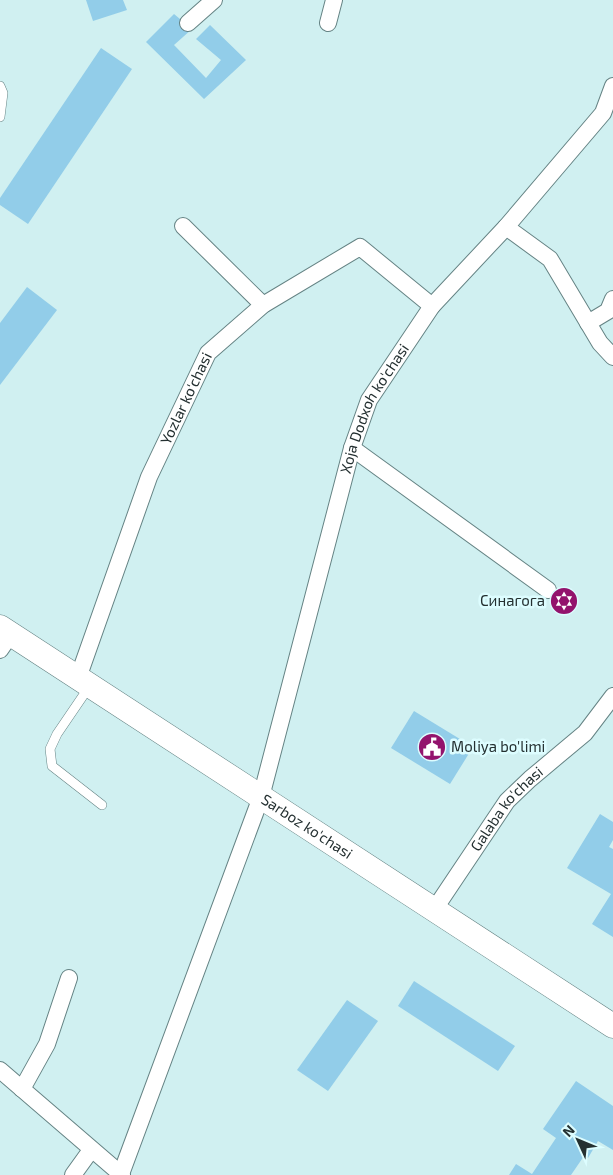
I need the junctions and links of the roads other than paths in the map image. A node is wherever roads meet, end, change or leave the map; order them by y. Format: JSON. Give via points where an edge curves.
{"nodes":[{"id":1,"x":214,"y":0,"type":"edge"},
{"id":2,"x":334,"y":0,"type":"edge"},
{"id":3,"x":188,"y":23,"type":"dead end"},
{"id":4,"x":328,"y":23,"type":"dead end"},
{"id":5,"x":0,"y":86,"type":"edge"},
{"id":6,"x":613,"y":86,"type":"edge"},
{"id":7,"x":608,"y":116,"type":"edge"},
{"id":8,"x":0,"y":117,"type":"edge"},
{"id":9,"x":183,"y":226,"type":"dead end"},
{"id":10,"x":506,"y":227,"type":"junction"},
{"id":11,"x":613,"y":299,"type":"edge"},
{"id":12,"x":263,"y":305,"type":"junction"},
{"id":13,"x":432,"y":306,"type":"junction"},
{"id":14,"x":588,"y":323,"type":"junction"},
{"id":15,"x":613,"y":357,"type":"edge"},
{"id":16,"x":352,"y":448,"type":"junction"},
{"id":17,"x":548,"y":590,"type":"dead end"},
{"id":18,"x":4,"y":637,"type":"edge"},
{"id":19,"x":84,"y":682,"type":"junction"},
{"id":20,"x":613,"y":696,"type":"edge"},
{"id":21,"x":261,"y":797,"type":"junction"},
{"id":22,"x":102,"y":805,"type":"dead end"},
{"id":23,"x":434,"y":910,"type":"junction"},
{"id":24,"x":69,"y":978,"type":"dead end"},
{"id":25,"x":613,"y":1026,"type":"edge"},
{"id":26,"x":0,"y":1070,"type":"edge"},
{"id":27,"x":22,"y":1090,"type":"junction"},
{"id":28,"x":90,"y":1150,"type":"junction"},
{"id":29,"x":121,"y":1174,"type":"edge"},
{"id":30,"x":73,"y":1175,"type":"edge"}],
"edges":[{"from":1,"to":3,"type":"street"},
{"from":2,"to":4,"type":"street"},
{"from":5,"to":8,"type":"lane","via":[[3,93]]},
{"from":6,"to":7,"type":"street","name":"Xoja Dodxoh ko'chasi"},
{"from":7,"to":10,"type":"street","name":"Xoja Dodxoh ko'chasi"},
{"from":9,"to":12,"type":"street"},
{"from":10,"to":13,"type":"street","name":"Xoja Dodxoh ko'chasi"},
{"from":10,"to":14,"type":"street","via":[[550,259]]},
{"from":11,"to":14,"type":"street","via":[[608,311]]},
{"from":12,"to":13,"type":"street","name":"Yozlar ko'chasi","via":[[360,247]]},
{"from":12,"to":19,"type":"street","name":"Yozlar ko'chasi","via":[[208,353],[149,477]]},
{"from":13,"to":16,"type":"street","name":"Xoja Dodxoh ko'chasi","via":[[368,400]]},
{"from":14,"to":15,"type":"street","via":[[600,344]]},
{"from":16,"to":17,"type":"street"},
{"from":16,"to":21,"type":"street","name":"Xoja Dodxoh ko'chasi"},
{"from":18,"to":19,"type":"main road","name":"Sarboz ko'chasi"},
{"from":19,"to":21,"type":"main road","name":"Sarboz ko'chasi"},
{"from":19,"to":22,"type":"lane","via":[[50,749],[52,766]]},
{"from":20,"to":23,"type":"street","name":"Galaba ko'chasi","via":[[586,733],[507,801]]},
{"from":21,"to":23,"type":"main road","name":"Sarboz ko'chasi"},
{"from":21,"to":29,"type":"street","name":"Xoja Dodxoh ko'chasi"},
{"from":23,"to":25,"type":"main road","name":"Sarboz ko'chasi"},
{"from":24,"to":27,"type":"street","via":[[47,1044]]},
{"from":26,"to":27,"type":"street"},
{"from":27,"to":28,"type":"street"},
{"from":28,"to":29,"type":"street"},
{"from":28,"to":30,"type":"street"}]}
